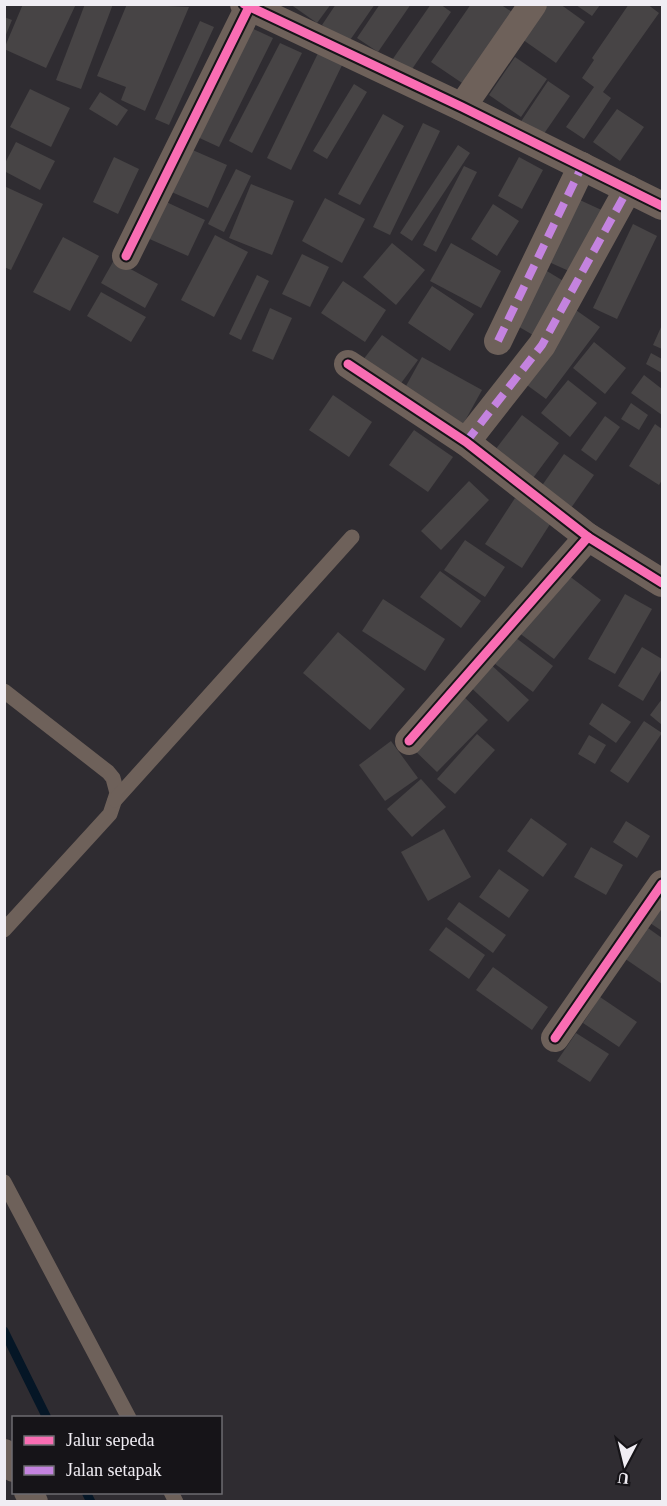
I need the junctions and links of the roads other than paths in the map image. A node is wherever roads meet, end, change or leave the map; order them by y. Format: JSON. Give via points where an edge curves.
{"nodes":[{"id":1,"x":533,"y":4,"type":"edge"},
{"id":2,"x":246,"y":6,"type":"edge"},
{"id":3,"x":462,"y":108,"type":"junction"},
{"id":4,"x":582,"y":166,"type":"junction"},
{"id":5,"x":628,"y":189,"type":"junction"},
{"id":6,"x":663,"y":206,"type":"edge"},
{"id":7,"x":126,"y":256,"type":"dead end"},
{"id":8,"x":498,"y":341,"type":"dead end"},
{"id":9,"x":348,"y":364,"type":"dead end"},
{"id":10,"x":466,"y":442,"type":"junction"},
{"id":11,"x":352,"y":537,"type":"dead end"},
{"id":12,"x":588,"y":537,"type":"junction"},
{"id":13,"x":663,"y":583,"type":"edge"},
{"id":14,"x":4,"y":691,"type":"edge"},
{"id":15,"x":409,"y":741,"type":"dead end"},
{"id":16,"x":115,"y":800,"type":"junction"},
{"id":17,"x":663,"y":884,"type":"edge"},
{"id":18,"x":4,"y":930,"type":"edge"},
{"id":19,"x":555,"y":1038,"type":"dead end"},
{"id":20,"x":4,"y":1182,"type":"edge"},
{"id":21,"x":128,"y":1416,"type":"edge"}],
"edges":[{"from":1,"to":3,"type":"street"},
{"from":2,"to":3,"type":"street"},
{"from":2,"to":7,"type":"street"},
{"from":3,"to":4,"type":"street"},
{"from":4,"to":5,"type":"street"},
{"from":4,"to":8,"type":"street"},
{"from":5,"to":6,"type":"street"},
{"from":5,"to":10,"type":"street","via":[[542,345]]},
{"from":9,"to":10,"type":"street"},
{"from":10,"to":12,"type":"street"},
{"from":11,"to":16,"type":"lane"},
{"from":12,"to":13,"type":"street"},
{"from":12,"to":15,"type":"street"},
{"from":14,"to":16,"type":"lane","via":[[108,772],[116,786]]},
{"from":16,"to":18,"type":"lane","via":[[100,828]]},
{"from":17,"to":19,"type":"street"},
{"from":20,"to":21,"type":"lane"}]}
